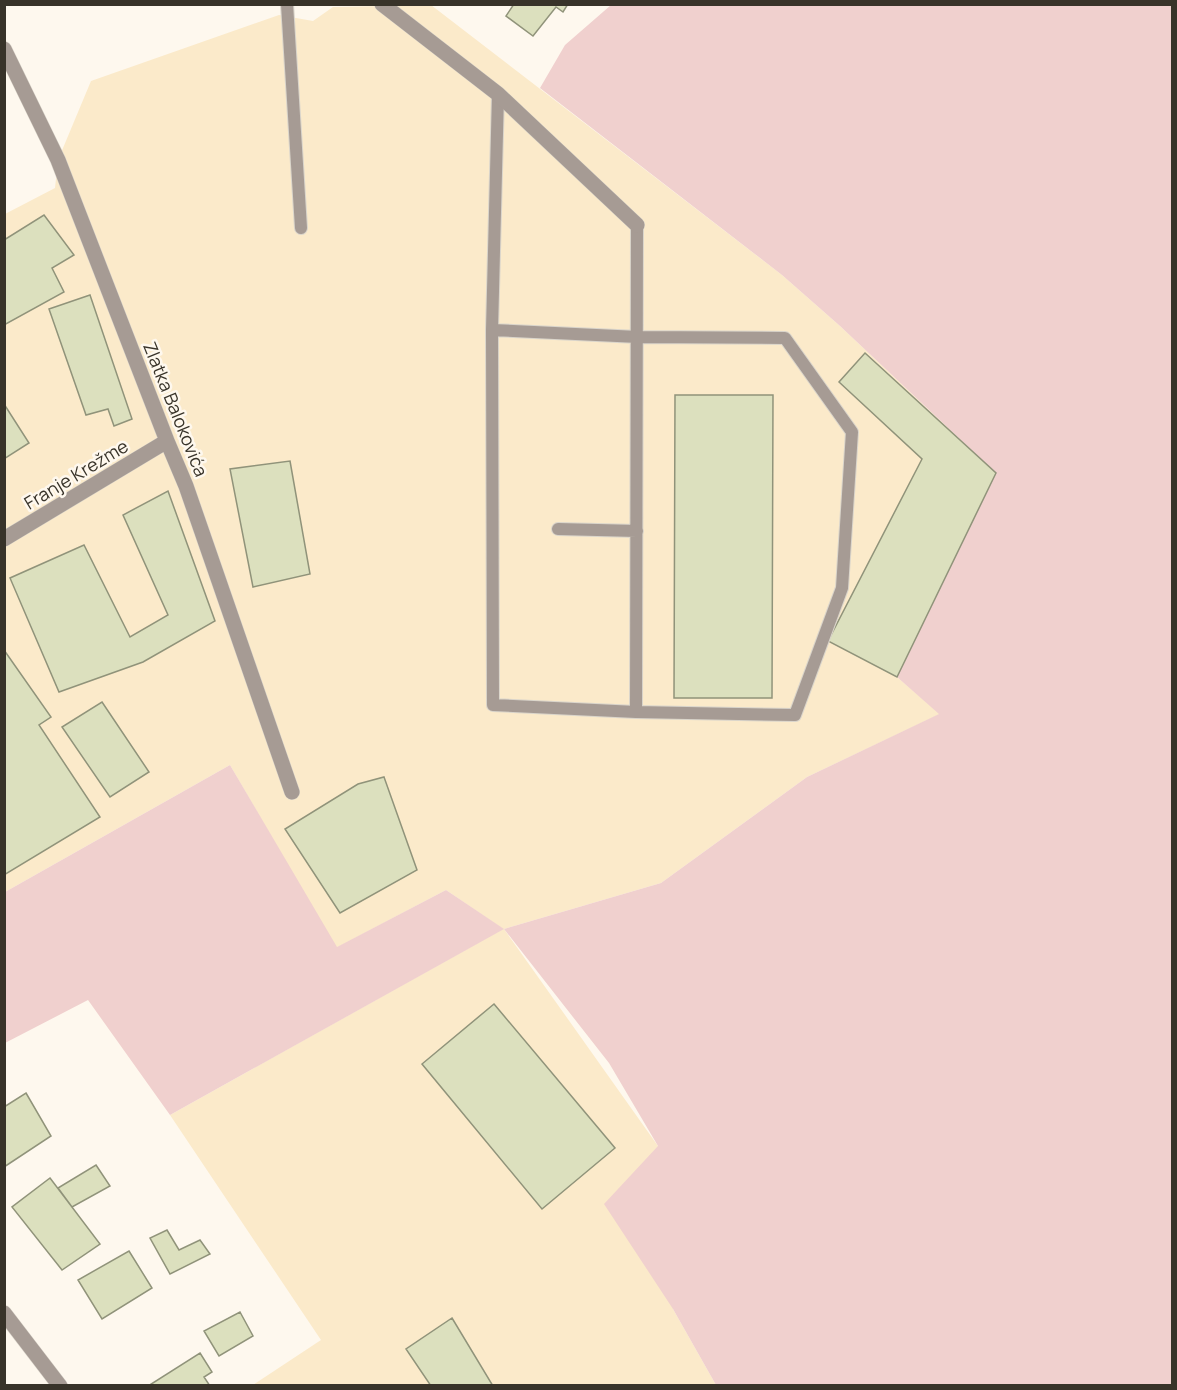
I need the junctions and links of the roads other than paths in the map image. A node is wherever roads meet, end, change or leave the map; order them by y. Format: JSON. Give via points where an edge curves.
{"nodes":[{"id":1,"x":287,"y":4,"type":"edge"},
{"id":2,"x":382,"y":4,"type":"edge"},
{"id":3,"x":4,"y":49,"type":"edge"},
{"id":4,"x":498,"y":94,"type":"junction"},
{"id":5,"x":638,"y":225,"type":"joint"},
{"id":6,"x":302,"y":228,"type":"dead end"},
{"id":7,"x":492,"y":330,"type":"junction"},
{"id":8,"x":638,"y":337,"type":"junction"},
{"id":9,"x":167,"y":441,"type":"junction"},
{"id":10,"x":558,"y":529,"type":"dead end"},
{"id":11,"x":638,"y":531,"type":"junction"},
{"id":12,"x":4,"y":539,"type":"edge"},
{"id":13,"x":636,"y":712,"type":"junction"},
{"id":14,"x":292,"y":792,"type":"dead end"},
{"id":15,"x":4,"y":1313,"type":"edge"},
{"id":16,"x":60,"y":1386,"type":"edge"}],
"edges":[{"from":1,"to":6,"type":"lane"},
{"from":2,"to":4,"type":"street"},
{"from":3,"to":9,"type":"street","name":"Zlatka Balokovića","via":[[58,160]]},
{"from":4,"to":5,"type":"street"},
{"from":4,"to":7,"type":"lane"},
{"from":5,"to":8,"type":"lane"},
{"from":7,"to":8,"type":"lane"},
{"from":7,"to":13,"type":"lane","via":[[494,705]]},
{"from":8,"to":11,"type":"lane"},
{"from":8,"to":13,"type":"lane","via":[[785,338],[852,432],[842,588],[795,715]]},
{"from":9,"to":12,"type":"street","name":"Franje Krežme"},
{"from":9,"to":14,"type":"street","name":"Zlatka Balokovića"},
{"from":10,"to":11,"type":"lane"},
{"from":11,"to":13,"type":"lane"},
{"from":15,"to":16,"type":"street"}]}
